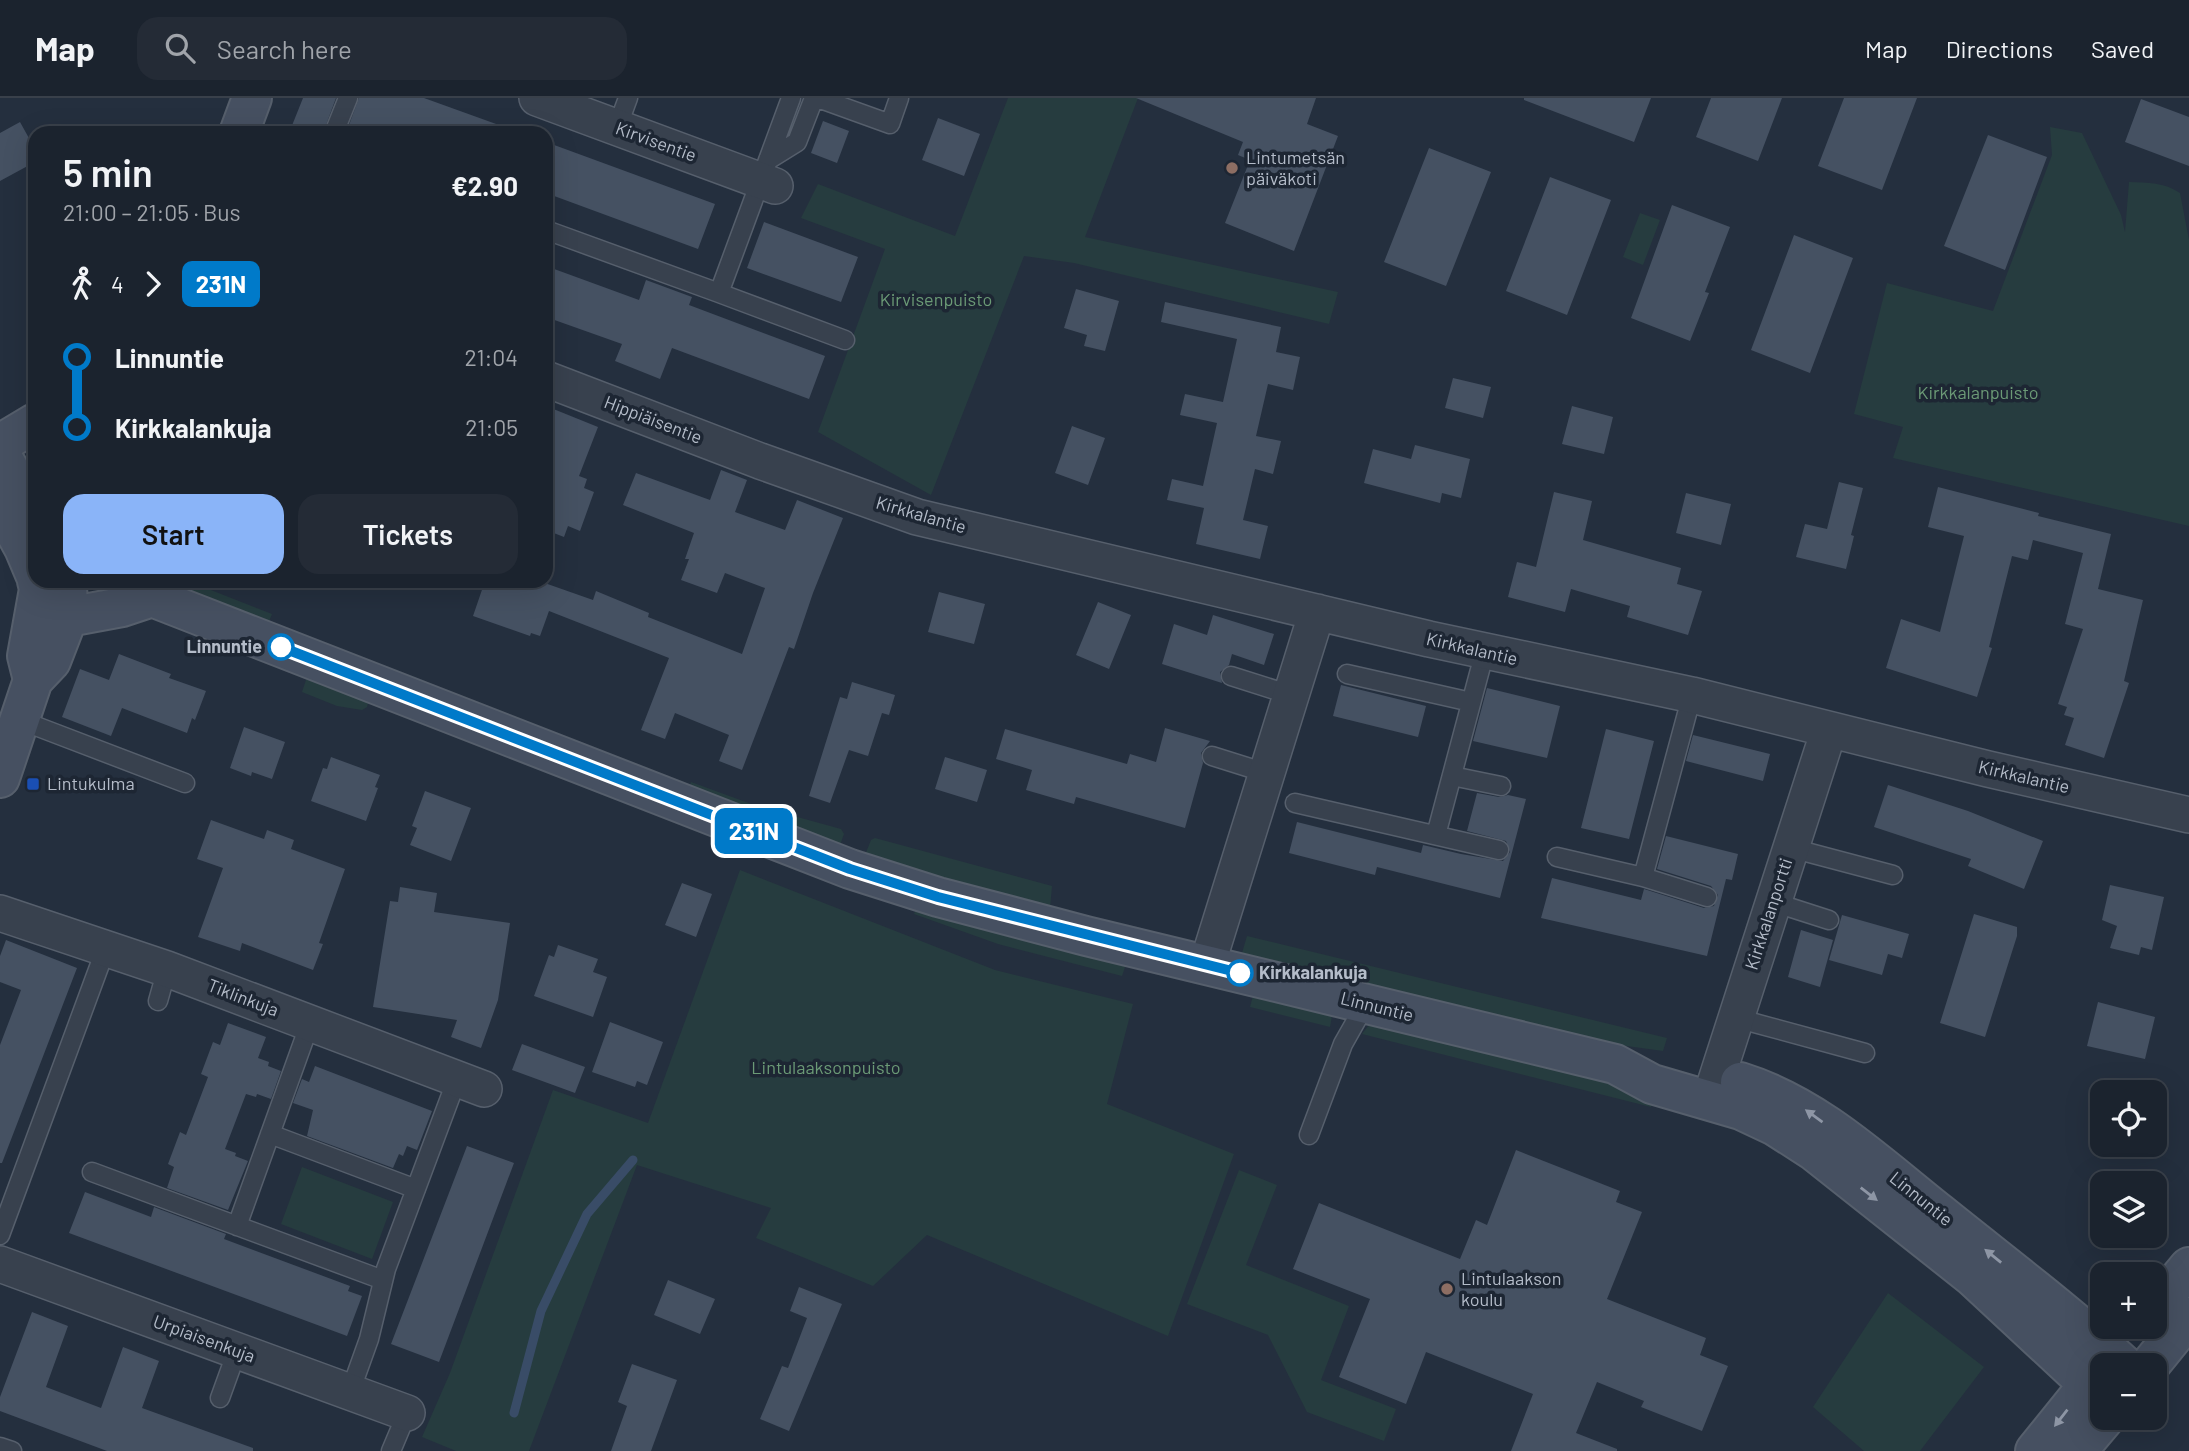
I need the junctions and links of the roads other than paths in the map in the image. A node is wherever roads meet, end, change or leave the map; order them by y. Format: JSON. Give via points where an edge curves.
{"nodes":[{"id":1,"x":252,"y":98,"type":"edge"},
{"id":2,"x":348,"y":98,"type":"edge"},
{"id":3,"x":537,"y":98,"type":"edge"},
{"id":4,"x":791,"y":98,"type":"edge"},
{"id":5,"x":816,"y":98,"type":"edge"},
{"id":6,"x":899,"y":98,"type":"edge"},
{"id":7,"x":622,"y":113,"type":"edge"},
{"id":8,"x":242,"y":126,"type":"edge"},
{"id":9,"x":337,"y":126,"type":"edge"},
{"id":10,"x":768,"y":176,"type":"junction"},
{"id":11,"x":553,"y":233,"type":"edge"},
{"id":12,"x":719,"y":293,"type":"junction"},
{"id":13,"x":845,"y":340,"type":"dead end"},
{"id":14,"x":553,"y":382,"type":"edge"},
{"id":15,"x":28,"y":427,"type":"edge"},
{"id":16,"x":0,"y":444,"type":"edge"},
{"id":17,"x":0,"y":453,"type":"edge"},
{"id":18,"x":760,"y":461,"type":"joint"},
{"id":19,"x":28,"y":503,"type":"edge"},
{"id":20,"x":0,"y":505,"type":"edge"},
{"id":21,"x":28,"y":552,"type":"edge"},
{"id":22,"x":49,"y":588,"type":"edge"},
{"id":23,"x":53,"y":588,"type":"edge"},
{"id":24,"x":138,"y":589,"type":"edge"},
{"id":25,"x":1317,"y":612,"type":"junction"},
{"id":26,"x":1485,"y":651,"type":"junction"},
{"id":27,"x":1347,"y":674,"type":"dead end"},
{"id":28,"x":1231,"y":676,"type":"dead end"},
{"id":29,"x":1291,"y":695,"type":"junction"},
{"id":30,"x":1692,"y":695,"type":"junction"},
{"id":31,"x":1471,"y":702,"type":"junction"},
{"id":32,"x":20,"y":720,"type":"junction"},
{"id":33,"x":1829,"y":730,"type":"junction"},
{"id":34,"x":1212,"y":756,"type":"dead end"},
{"id":35,"x":2,"y":769,"type":"edge"},
{"id":36,"x":1266,"y":773,"type":"junction"},
{"id":37,"x":1452,"y":776,"type":"junction"},
{"id":38,"x":185,"y":783,"type":"dead end"},
{"id":39,"x":1501,"y":786,"type":"dead end"},
{"id":40,"x":1295,"y":803,"type":"dead end"},
{"id":41,"x":2189,"y":815,"type":"edge"},
{"id":42,"x":1436,"y":835,"type":"junction"},
{"id":43,"x":1791,"y":848,"type":"junction"},
{"id":44,"x":1499,"y":850,"type":"dead end"},
{"id":45,"x":1557,"y":857,"type":"dead end"},
{"id":46,"x":1893,"y":875,"type":"dead end"},
{"id":47,"x":1643,"y":877,"type":"junction"},
{"id":48,"x":1707,"y":897,"type":"dead end"},
{"id":49,"x":1773,"y":902,"type":"junction"},
{"id":50,"x":0,"y":913,"type":"edge"},
{"id":51,"x":1829,"y":920,"type":"dead end"},
{"id":52,"x":106,"y":948,"type":"junction"},
{"id":53,"x":1207,"y":965,"type":"junction"},
{"id":54,"x":1365,"y":1005,"type":"junction"},
{"id":55,"x":1736,"y":1018,"type":"junction"},
{"id":56,"x":310,"y":1023,"type":"junction"},
{"id":57,"x":1865,"y":1053,"type":"dead end"},
{"id":58,"x":471,"y":1084,"type":"joint"},
{"id":59,"x":1714,"y":1087,"type":"junction"},
{"id":60,"x":270,"y":1134,"type":"junction"},
{"id":61,"x":1309,"y":1135,"type":"dead end"},
{"id":62,"x":92,"y":1171,"type":"dead end"},
{"id":63,"x":416,"y":1189,"type":"junction"},
{"id":64,"x":237,"y":1226,"type":"junction"},
{"id":65,"x":0,"y":1235,"type":"edge"},
{"id":66,"x":0,"y":1264,"type":"edge"},
{"id":67,"x":2189,"y":1267,"type":"edge"},
{"id":68,"x":383,"y":1280,"type":"junction"},
{"id":69,"x":2167,"y":1293,"type":"edge"},
{"id":70,"x":2189,"y":1317,"type":"edge"},
{"id":71,"x":237,"y":1351,"type":"junction"},
{"id":72,"x":2160,"y":1353,"type":"edge"},
{"id":73,"x":2090,"y":1364,"type":"edge"},
{"id":74,"x":2090,"y":1389,"type":"edge"},
{"id":75,"x":350,"y":1392,"type":"junction"},
{"id":76,"x":220,"y":1398,"type":"dead end"},
{"id":77,"x":407,"y":1413,"type":"joint"},
{"id":78,"x":2095,"y":1430,"type":"edge"},
{"id":79,"x":0,"y":1447,"type":"edge"},
{"id":80,"x":12,"y":1451,"type":"edge"},
{"id":81,"x":391,"y":1451,"type":"edge"},
{"id":82,"x":2035,"y":1451,"type":"edge"},
{"id":83,"x":2077,"y":1451,"type":"edge"}],
"edges":[{"from":1,"to":8,"type":"street"},
{"from":2,"to":9,"type":"lane"},
{"from":3,"to":7,"type":"street","name":"Kirvisentie"},
{"from":4,"to":10,"type":"lane"},
{"from":5,"to":6,"type":"lane","via":[[890,124]]},
{"from":5,"to":10,"type":"lane","via":[[797,142]]},
{"from":7,"to":10,"type":"street","name":"Kirvisentie"},
{"from":10,"to":12,"type":"lane"},
{"from":11,"to":12,"type":"lane"},
{"from":12,"to":13,"type":"lane"},
{"from":14,"to":18,"type":"street","name":"Hippiäisentie"},
{"from":15,"to":16,"type":"street"},
{"from":17,"to":19,"type":"street"},
{"from":18,"to":25,"type":"street","name":"Kirkkalantie","via":[[917,517]]},
{"from":20,"to":21,"type":"street"},
{"from":22,"to":32,"type":"street","via":[[51,661],[33,680]]},
{"from":23,"to":24,"type":"street","name":"Linnuntie","via":[[122,607]]},
{"from":24,"to":53,"type":"street","name":"Linnuntie","via":[[850,869],[938,897]]},
{"from":25,"to":26,"type":"street","name":"Kirkkalantie"},
{"from":25,"to":29,"type":"street"},
{"from":26,"to":30,"type":"street","name":"Kirkkalantie"},
{"from":26,"to":31,"type":"lane"},
{"from":27,"to":31,"type":"lane"},
{"from":28,"to":29,"type":"lane"},
{"from":29,"to":36,"type":"street"},
{"from":30,"to":33,"type":"street","name":"Kirkkalantie"},
{"from":30,"to":47,"type":"lane"},
{"from":31,"to":37,"type":"lane"},
{"from":32,"to":35,"type":"street"},
{"from":32,"to":38,"type":"lane"},
{"from":33,"to":41,"type":"street","name":"Kirkkalantie"},
{"from":33,"to":43,"type":"street","name":"Kirkkalanportti"},
{"from":34,"to":36,"type":"lane"},
{"from":36,"to":53,"type":"street"},
{"from":37,"to":39,"type":"lane"},
{"from":37,"to":42,"type":"lane"},
{"from":40,"to":42,"type":"lane"},
{"from":42,"to":44,"type":"lane"},
{"from":43,"to":46,"type":"lane"},
{"from":43,"to":49,"type":"street","name":"Kirkkalanportti"},
{"from":45,"to":47,"type":"lane"},
{"from":47,"to":48,"type":"lane"},
{"from":49,"to":51,"type":"lane"},
{"from":49,"to":55,"type":"street","name":"Kirkkalanportti"},
{"from":50,"to":52,"type":"street","name":"Tiklinkuja"},
{"from":52,"to":56,"type":"street","name":"Tiklinkuja","via":[[162,985]]},
{"from":52,"to":65,"type":"lane"},
{"from":53,"to":54,"type":"street","name":"Linnuntie"},
{"from":54,"to":59,"type":"street","name":"Linnuntie","via":[[1615,1064],[1652,1084]]},
{"from":54,"to":61,"type":"lane","via":[[1343,1044]]},
{"from":55,"to":57,"type":"lane"},
{"from":55,"to":59,"type":"street","name":"Kirkkalanportti"},
{"from":56,"to":58,"type":"street","name":"Tiklinkuja"},
{"from":56,"to":60,"type":"lane"},
{"from":58,"to":63,"type":"lane"},
{"from":59,"to":73,"type":"street","name":"Linnuntie","via":[[1741,1110],[1814,1151],[1973,1277],[2043,1340]]},
{"from":60,"to":63,"type":"lane"},
{"from":60,"to":64,"type":"lane"},
{"from":62,"to":64,"type":"lane"},
{"from":63,"to":68,"type":"lane"},
{"from":64,"to":68,"type":"lane"},
{"from":66,"to":71,"type":"street","name":"Urpiaisenkuja"},
{"from":67,"to":69,"type":"street"},
{"from":68,"to":75,"type":"lane"},
{"from":70,"to":72,"type":"street"},
{"from":71,"to":75,"type":"street","name":"Urpiaisenkuja"},
{"from":71,"to":76,"type":"lane"},
{"from":74,"to":82,"type":"street","one_way":true},
{"from":75,"to":77,"type":"street","name":"Urpiaisenkuja"},
{"from":77,"to":81,"type":"lane"},
{"from":78,"to":83,"type":"street"},
{"from":79,"to":80,"type":"lane"}]}
